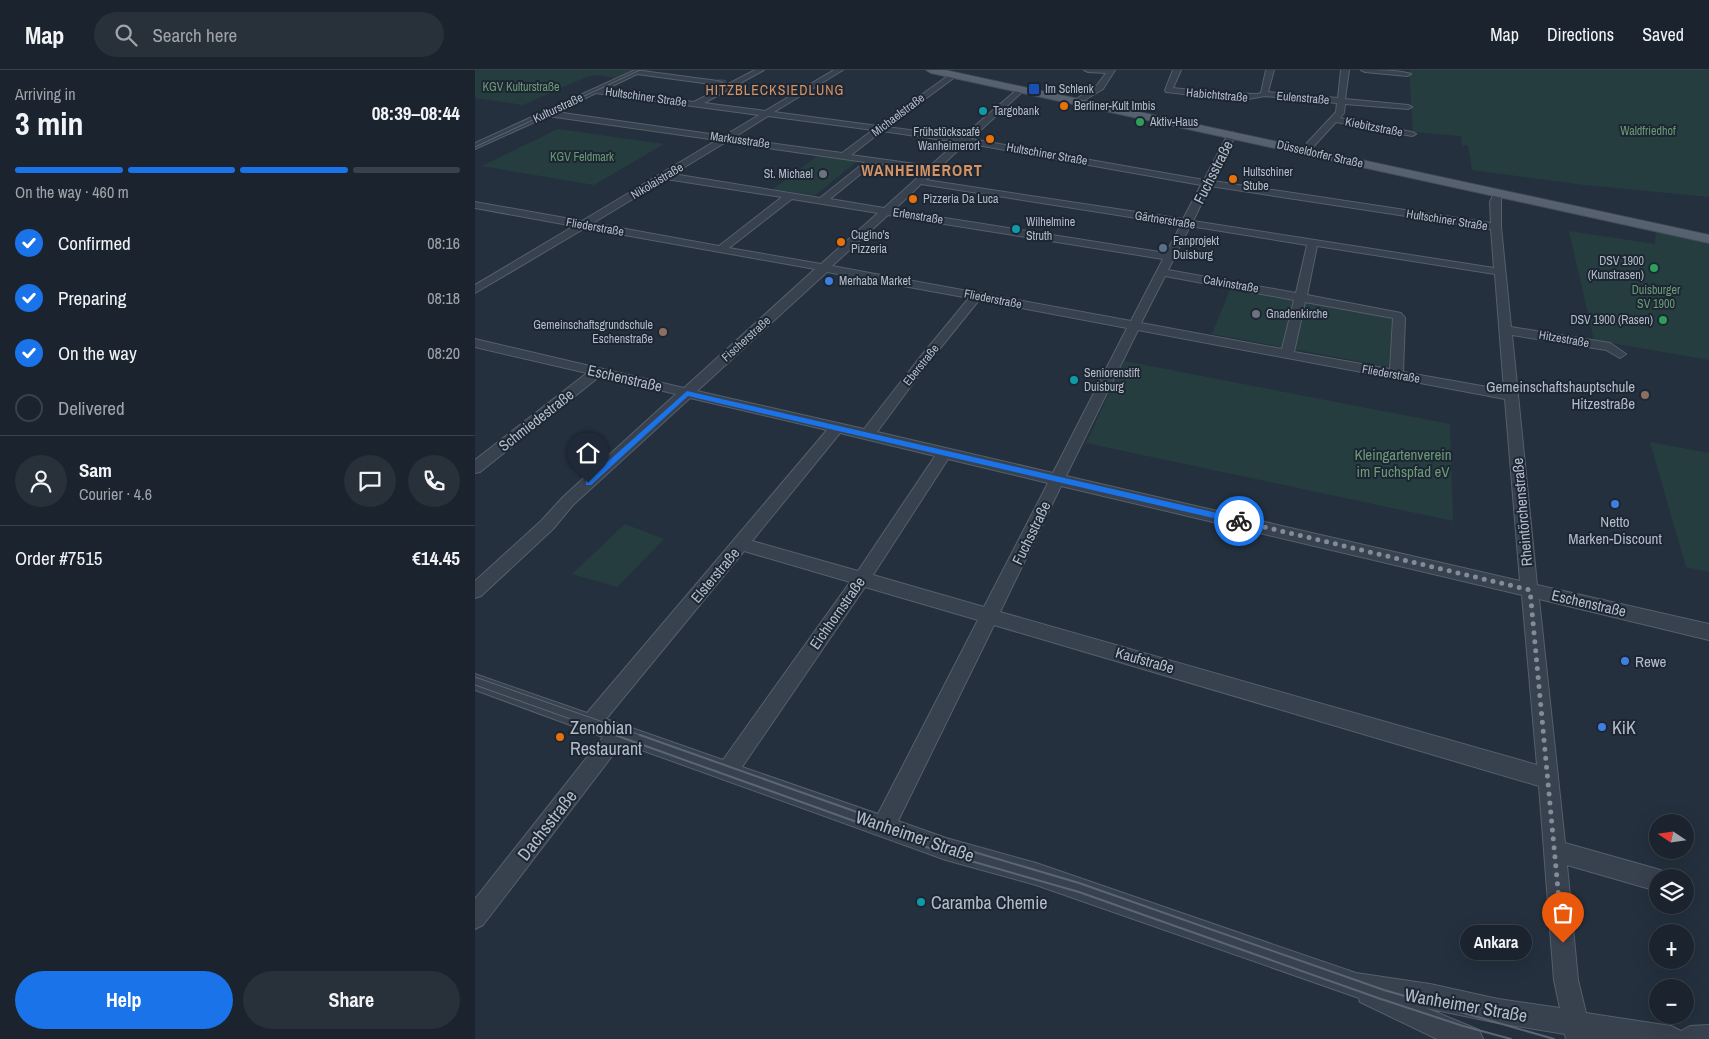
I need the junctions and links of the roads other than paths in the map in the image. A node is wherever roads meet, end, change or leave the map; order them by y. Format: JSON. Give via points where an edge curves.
{"nodes":[{"id":1,"x":759,"y":70,"type":"edge"},
{"id":2,"x":839,"y":70,"type":"edge"},
{"id":3,"x":931,"y":70,"type":"edge"},
{"id":4,"x":1088,"y":70,"type":"edge"},
{"id":5,"x":1177,"y":70,"type":"edge"},
{"id":6,"x":1270,"y":70,"type":"edge"},
{"id":7,"x":1345,"y":70,"type":"edge"},
{"id":8,"x":1365,"y":70,"type":"edge"},
{"id":9,"x":638,"y":71,"type":"edge"},
{"id":10,"x":1111,"y":71,"type":"edge"},
{"id":11,"x":953,"y":72,"type":"edge"},
{"id":12,"x":1407,"y":74,"type":"dead end"},
{"id":13,"x":726,"y":84,"type":"junction"},
{"id":14,"x":596,"y":90,"type":"junction"},
{"id":15,"x":1019,"y":90,"type":"junction"},
{"id":16,"x":1263,"y":94,"type":"junction"},
{"id":17,"x":1082,"y":99,"type":"junction"},
{"id":18,"x":1342,"y":101,"type":"junction"},
{"id":19,"x":696,"y":104,"type":"junction"},
{"id":20,"x":1408,"y":107,"type":"dead end"},
{"id":21,"x":547,"y":113,"type":"junction"},
{"id":22,"x":768,"y":113,"type":"junction"},
{"id":23,"x":1335,"y":119,"type":"junction"},
{"id":24,"x":879,"y":128,"type":"junction"},
{"id":25,"x":1232,"y":134,"type":"junction"},
{"id":26,"x":1413,"y":134,"type":"dead end"},
{"id":27,"x":727,"y":138,"type":"junction"},
{"id":28,"x":964,"y":140,"type":"junction"},
{"id":29,"x":1310,"y":145,"type":"junction"},
{"id":30,"x":475,"y":146,"type":"edge"},
{"id":31,"x":845,"y":155,"type":"junction"},
{"id":32,"x":873,"y":160,"type":"junction"},
{"id":33,"x":932,"y":168,"type":"junction"},
{"id":34,"x":666,"y":176,"type":"junction"},
{"id":35,"x":918,"y":181,"type":"junction"},
{"id":36,"x":1207,"y":183,"type":"junction"},
{"id":37,"x":1498,"y":194,"type":"junction"},
{"id":38,"x":790,"y":196,"type":"junction"},
{"id":39,"x":823,"y":200,"type":"junction"},
{"id":40,"x":475,"y":205,"type":"edge"},
{"id":41,"x":886,"y":211,"type":"junction"},
{"id":42,"x":1187,"y":223,"type":"junction"},
{"id":43,"x":583,"y":225,"type":"junction"},
{"id":44,"x":1496,"y":227,"type":"junction"},
{"id":45,"x":1709,"y":229,"type":"edge"},
{"id":46,"x":1709,"y":239,"type":"edge"},
{"id":47,"x":1313,"y":243,"type":"junction"},
{"id":48,"x":721,"y":249,"type":"junction"},
{"id":49,"x":1170,"y":257,"type":"junction"},
{"id":50,"x":825,"y":268,"type":"junction"},
{"id":51,"x":1162,"y":272,"type":"junction"},
{"id":52,"x":1501,"y":272,"type":"junction"},
{"id":53,"x":475,"y":290,"type":"edge"},
{"id":54,"x":977,"y":296,"type":"junction"},
{"id":55,"x":1299,"y":297,"type":"junction"},
{"id":56,"x":1134,"y":327,"type":"junction"},
{"id":57,"x":1506,"y":330,"type":"junction"},
{"id":58,"x":475,"y":343,"type":"edge"},
{"id":59,"x":1620,"y":354,"type":"dead end"},
{"id":60,"x":1287,"y":355,"type":"junction"},
{"id":61,"x":597,"y":372,"type":"junction"},
{"id":62,"x":1396,"y":374,"type":"junction"},
{"id":63,"x":687,"y":393,"type":"junction"},
{"id":64,"x":1511,"y":396,"type":"junction"},
{"id":65,"x":837,"y":428,"type":"junction"},
{"id":66,"x":867,"y":434,"type":"junction"},
{"id":67,"x":944,"y":453,"type":"junction"},
{"id":68,"x":475,"y":468,"type":"edge"},
{"id":69,"x":1057,"y":479,"type":"junction"},
{"id":70,"x":741,"y":544,"type":"junction"},
{"id":71,"x":861,"y":580,"type":"junction"},
{"id":72,"x":1530,"y":590,"type":"junction"},
{"id":73,"x":475,"y":591,"type":"edge"},
{"id":74,"x":990,"y":617,"type":"junction"},
{"id":75,"x":1709,"y":632,"type":"edge"},
{"id":76,"x":475,"y":682,"type":"edge"},
{"id":77,"x":591,"y":722,"type":"junction"},
{"id":78,"x":619,"y":732,"type":"junction"},
{"id":79,"x":727,"y":771,"type":"junction"},
{"id":80,"x":1548,"y":778,"type":"junction"},
{"id":81,"x":885,"y":826,"type":"junction"},
{"id":82,"x":1555,"y":851,"type":"junction"},
{"id":83,"x":1649,"y":878,"type":"edge"},
{"id":84,"x":475,"y":917,"type":"edge"},
{"id":85,"x":1356,"y":985,"type":"junction"},
{"id":86,"x":1577,"y":1031,"type":"edge"},
{"id":87,"x":1709,"y":1038,"type":"edge"},
{"id":88,"x":1470,"y":1039,"type":"edge"},
{"id":89,"x":1671,"y":1039,"type":"edge"},
{"id":90,"x":1690,"y":1039,"type":"edge"}],
"edges":[{"from":1,"to":13,"type":"street"},
{"from":2,"to":22,"type":"street","name":"Nikolaistraße"},
{"from":3,"to":11,"type":"main road","name":"Düsseldorfer Straße"},
{"from":4,"to":10,"type":"street"},
{"from":5,"to":16,"type":"street","name":"Habichtstraße","via":[[1169,90],[1245,98],[1259,98]]},
{"from":6,"to":16,"type":"street"},
{"from":7,"to":18,"type":"street"},
{"from":8,"to":12,"type":"street"},
{"from":9,"to":13,"type":"street"},
{"from":9,"to":14,"type":"street","name":"Kulturstraße"},
{"from":10,"to":17,"type":"street","via":[[1100,87]]},
{"from":11,"to":15,"type":"main road","name":"Düsseldorfer Straße"},
{"from":11,"to":17,"type":"main road","name":"Düsseldorfer Straße"},
{"from":11,"to":24,"type":"street","name":"Michaelstraße"},
{"from":13,"to":19,"type":"street"},
{"from":14,"to":19,"type":"street","name":"Hultschiner Straße"},
{"from":14,"to":21,"type":"street","name":"Kulturstraße"},
{"from":15,"to":17,"type":"main road","name":"Düsseldorfer Straße"},
{"from":15,"to":28,"type":"street","name":"Fischerstraße"},
{"from":16,"to":18,"type":"street","name":"Eulenstraße"},
{"from":17,"to":25,"type":"main road","name":"Düsseldorfer Straße"},
{"from":17,"to":29,"type":"main road","name":"Düsseldorfer Straße"},
{"from":18,"to":20,"type":"street","name":"Eulenstraße"},
{"from":18,"to":23,"type":"street"},
{"from":19,"to":22,"type":"street","name":"Hultschiner Straße"},
{"from":21,"to":27,"type":"street","name":"Markusstraße"},
{"from":21,"to":30,"type":"street","name":"Kulturstraße"},
{"from":22,"to":24,"type":"street","name":"Hultschiner Straße"},
{"from":22,"to":27,"type":"street","name":"Nikolaistraße"},
{"from":23,"to":26,"type":"street","name":"Kiebitzstraße"},
{"from":23,"to":29,"type":"street"},
{"from":24,"to":28,"type":"street","name":"Hultschiner Straße"},
{"from":24,"to":31,"type":"street","name":"Michaelstraße"},
{"from":25,"to":36,"type":"street","name":"Fuchsstraße"},
{"from":25,"to":37,"type":"main road","name":"Düsseldorfer Straße"},
{"from":27,"to":31,"type":"street","name":"Markusstraße"},
{"from":27,"to":34,"type":"street","name":"Nikolaistraße"},
{"from":28,"to":33,"type":"street","name":"Fischerstraße"},
{"from":28,"to":36,"type":"street","name":"Hultschiner Straße"},
{"from":29,"to":45,"type":"main road","name":"Düsseldorfer Straße"},
{"from":31,"to":32,"type":"street","name":"Markusstraße"},
{"from":32,"to":33,"type":"street","name":"Markusstraße"},
{"from":32,"to":39,"type":"street"},
{"from":33,"to":35,"type":"street","name":"Fischerstraße"},
{"from":34,"to":38,"type":"street","name":"Erlenstraße"},
{"from":34,"to":43,"type":"street","name":"Nikolaistraße"},
{"from":35,"to":41,"type":"street","name":"Fischerstraße"},
{"from":35,"to":42,"type":"street","name":"Gärtnerstraße"},
{"from":36,"to":42,"type":"street","name":"Fuchsstraße"},
{"from":36,"to":44,"type":"street","name":"Hultschiner Straße"},
{"from":37,"to":44,"type":"street","name":"Rheintörchenstraße","via":[[1495,202]]},
{"from":37,"to":46,"type":"main road","name":"Düsseldorfer Straße"},
{"from":38,"to":39,"type":"street","name":"Erlenstraße"},
{"from":38,"to":48,"type":"street"},
{"from":39,"to":41,"type":"street","name":"Erlenstraße"},
{"from":40,"to":43,"type":"street","name":"Fliederstraße"},
{"from":41,"to":49,"type":"street","name":"Erlenstraße"},
{"from":41,"to":50,"type":"street","name":"Fischerstraße"},
{"from":42,"to":47,"type":"street","name":"Gärtnerstraße"},
{"from":42,"to":49,"type":"street","name":"Fuchsstraße"},
{"from":43,"to":48,"type":"street","name":"Fliederstraße"},
{"from":43,"to":53,"type":"street","name":"Nikolaistraße"},
{"from":44,"to":52,"type":"street","name":"Rheintörchenstraße"},
{"from":47,"to":52,"type":"street","name":"Gärtnerstraße"},
{"from":47,"to":55,"type":"street"},
{"from":48,"to":50,"type":"street","name":"Fliederstraße"},
{"from":49,"to":51,"type":"street","name":"Fuchsstraße"},
{"from":50,"to":54,"type":"street","name":"Fliederstraße"},
{"from":50,"to":63,"type":"street","name":"Fischerstraße"},
{"from":51,"to":55,"type":"street","name":"Calvinstraße"},
{"from":51,"to":56,"type":"street","name":"Fuchsstraße"},
{"from":52,"to":57,"type":"street","name":"Rheintörchenstraße"},
{"from":54,"to":56,"type":"street","name":"Fliederstraße"},
{"from":54,"to":66,"type":"street","name":"Eberstraße"},
{"from":55,"to":60,"type":"street"},
{"from":55,"to":62,"type":"street","name":"Calvinstraße","via":[[1397,315]]},
{"from":56,"to":60,"type":"street","name":"Fliederstraße"},
{"from":56,"to":69,"type":"street","name":"Fuchsstraße"},
{"from":57,"to":59,"type":"street","name":"Hitzestraße","via":[[1610,347]]},
{"from":57,"to":64,"type":"street","name":"Rheintörchenstraße"},
{"from":58,"to":61,"type":"street","name":"Eschenstraße"},
{"from":60,"to":62,"type":"street","name":"Fliederstraße"},
{"from":61,"to":63,"type":"street","name":"Eschenstraße"},
{"from":61,"to":68,"type":"street","name":"Schmiedestraße"},
{"from":62,"to":64,"type":"street","name":"Fliederstraße"},
{"from":63,"to":65,"type":"street","name":"Eschenstraße"},
{"from":63,"to":73,"type":"street","name":"Fischerstraße"},
{"from":64,"to":72,"type":"street","name":"Rheintörchenstraße"},
{"from":65,"to":66,"type":"street","name":"Eschenstraße"},
{"from":65,"to":70,"type":"street","name":"Elsterstraße"},
{"from":66,"to":67,"type":"street","name":"Eschenstraße"},
{"from":67,"to":69,"type":"street","name":"Eschenstraße"},
{"from":67,"to":71,"type":"street","name":"Eichhornstraße"},
{"from":69,"to":72,"type":"street","name":"Eschenstraße"},
{"from":69,"to":74,"type":"street","name":"Fuchsstraße"},
{"from":70,"to":71,"type":"street","name":"Kaufstraße"},
{"from":70,"to":77,"type":"street","name":"Elsterstraße"},
{"from":71,"to":74,"type":"street","name":"Kaufstraße"},
{"from":71,"to":79,"type":"street","name":"Eichhornstraße"},
{"from":72,"to":75,"type":"street","name":"Eschenstraße"},
{"from":72,"to":80,"type":"street","name":"Rheintörchenstraße"},
{"from":74,"to":80,"type":"street","name":"Kaufstraße"},
{"from":74,"to":81,"type":"street","name":"Fuchsstraße"},
{"from":76,"to":77,"type":"street","name":"Wanheimer Straße"},
{"from":77,"to":78,"type":"street","name":"Wanheimer Straße"},
{"from":78,"to":79,"type":"street","name":"Wanheimer Straße"},
{"from":78,"to":84,"type":"street","name":"Dachsstraße"},
{"from":79,"to":81,"type":"street","name":"Wanheimer Straße"},
{"from":80,"to":82,"type":"street","name":"Rheintörchenstraße"},
{"from":81,"to":85,"type":"street","name":"Wanheimer Straße","via":[[946,849],[1036,874]]},
{"from":82,"to":83,"type":"street"},
{"from":82,"to":86,"type":"street","name":"Rheintörchenstraße","via":[[1565,980]]},
{"from":85,"to":86,"type":"street","name":"Wanheimer Straße","via":[[1430,996]]},
{"from":85,"to":88,"type":"street","name":"Wanheimer Straße","via":[[1443,1029]]},
{"from":86,"to":89,"type":"street","name":"Wanheimer Straße"},
{"from":87,"to":90,"type":"street"}]}
